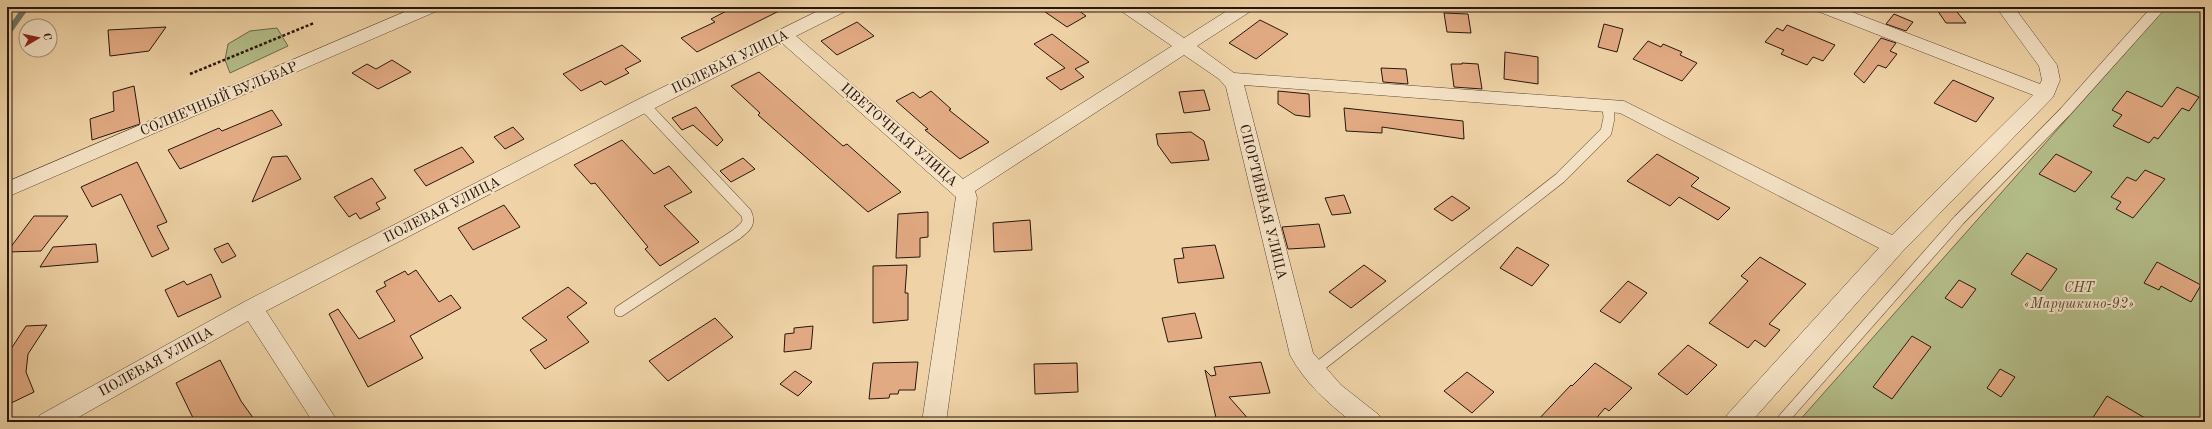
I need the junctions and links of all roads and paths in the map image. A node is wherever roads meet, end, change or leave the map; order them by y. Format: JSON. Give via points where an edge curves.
{"nodes":[{"id":1,"x":431,"y":7,"type":"edge"},
{"id":2,"x":840,"y":7,"type":"edge"},
{"id":3,"x":1126,"y":7,"type":"edge"},
{"id":4,"x":1245,"y":7,"type":"edge"},
{"id":5,"x":1823,"y":7,"type":"edge"},
{"id":6,"x":2005,"y":7,"type":"edge"},
{"id":7,"x":2158,"y":7,"type":"edge"},
{"id":8,"x":314,"y":24,"type":"dead end"},
{"id":9,"x":784,"y":35,"type":"junction"},
{"id":10,"x":1184,"y":48,"type":"junction"},
{"id":11,"x":190,"y":74,"type":"dead end"},
{"id":12,"x":1229,"y":79,"type":"junction"},
{"id":13,"x":2046,"y":93,"type":"junction"},
{"id":14,"x":644,"y":105,"type":"junction"},
{"id":15,"x":1608,"y":106,"type":"junction"},
{"id":16,"x":962,"y":189,"type":"junction"},
{"id":17,"x":7,"y":190,"type":"edge"},
{"id":18,"x":1894,"y":246,"type":"junction"},
{"id":19,"x":252,"y":308,"type":"junction"},
{"id":20,"x":620,"y":311,"type":"dead end"},
{"id":21,"x":1312,"y":372,"type":"junction"},
{"id":22,"x":49,"y":422,"type":"edge"},
{"id":23,"x":326,"y":422,"type":"edge"},
{"id":24,"x":934,"y":422,"type":"edge"},
{"id":25,"x":1370,"y":422,"type":"edge"},
{"id":26,"x":1736,"y":422,"type":"edge"},
{"id":27,"x":1781,"y":422,"type":"edge"}],
"edges":[{"from":1,"to":17,"type":"street","name":"СОЛНЕЧНЫЙ БУЛЬВАР"},
{"from":2,"to":9,"type":"street","name":"ПОЛЕВАЯ УЛИЦА"},
{"from":3,"to":10,"type":"street","name":"СПОРТИВНАЯ УЛИЦА"},
{"from":4,"to":10,"type":"street"},
{"from":5,"to":13,"type":"street"},
{"from":6,"to":13,"type":"street","via":[[2048,65],[2051,80]]},
{"from":7,"to":27,"type":"lane","via":[[2065,112],[1959,220]]},
{"from":8,"to":11,"type":"path"},
{"from":9,"to":14,"type":"street","name":"ПОЛЕВАЯ УЛИЦА"},
{"from":9,"to":16,"type":"street","name":"ЦВЕТОЧНАЯ УЛИЦА"},
{"from":10,"to":12,"type":"street","name":"СПОРТИВНАЯ УЛИЦА"},
{"from":10,"to":16,"type":"street"},
{"from":12,"to":15,"type":"street"},
{"from":12,"to":21,"type":"street","name":"СПОРТИВНАЯ УЛИЦА","via":[[1237,92],[1298,344]]},
{"from":13,"to":18,"type":"street"},
{"from":14,"to":19,"type":"street","name":"ПОЛЕВАЯ УЛИЦА"},
{"from":14,"to":20,"type":"lane","via":[[749,218],[748,224],[737,234]]},
{"from":15,"to":18,"type":"street","via":[[1624,107],[1637,113]]},
{"from":15,"to":21,"type":"lane","via":[[1606,132],[1560,178]]},
{"from":16,"to":24,"type":"street","name":"ЦВЕТОЧНАЯ УЛИЦА","via":[[967,198]]},
{"from":18,"to":26,"type":"street"},
{"from":19,"to":22,"type":"street","name":"ПОЛЕВАЯ УЛИЦА"},
{"from":19,"to":23,"type":"street"},
{"from":21,"to":25,"type":"street","name":"СПОРТИВНАЯ УЛИЦА"}]}
